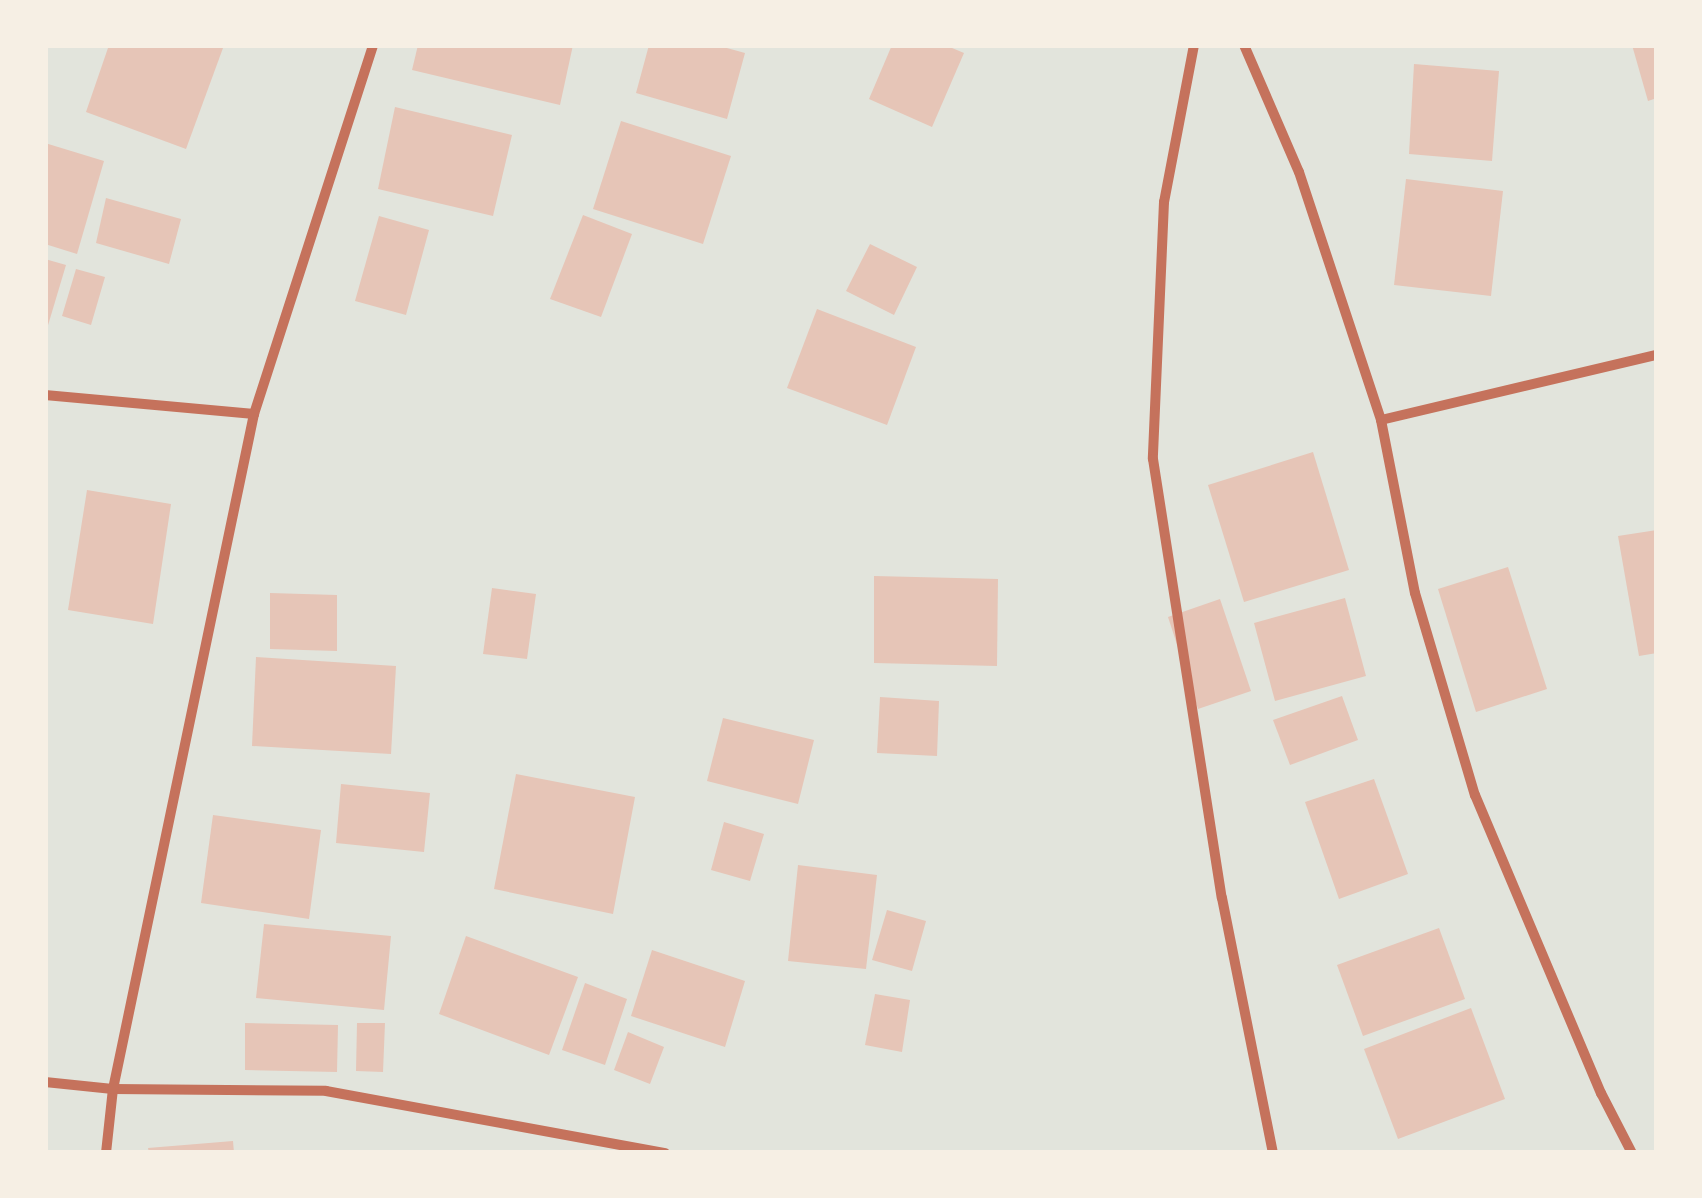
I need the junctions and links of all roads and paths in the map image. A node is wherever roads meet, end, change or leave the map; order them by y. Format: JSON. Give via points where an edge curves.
{"nodes":[{"id":1,"x":373,"y":45,"type":"edge"},
{"id":2,"x":1194,"y":45,"type":"edge"},
{"id":3,"x":1244,"y":45,"type":"edge"},
{"id":4,"x":1657,"y":355,"type":"edge"},
{"id":5,"x":45,"y":395,"type":"edge"},
{"id":6,"x":254,"y":414,"type":"junction"},
{"id":7,"x":1381,"y":420,"type":"junction"},
{"id":8,"x":45,"y":1082,"type":"edge"},
{"id":9,"x":113,"y":1090,"type":"junction"},
{"id":10,"x":106,"y":1153,"type":"edge"},
{"id":11,"x":665,"y":1153,"type":"edge"},
{"id":12,"x":1272,"y":1153,"type":"edge"},
{"id":13,"x":1632,"y":1153,"type":"edge"}],
"edges":[{"from":1,"to":6,"type":"street"},
{"from":2,"to":12,"type":"street","via":[[1164,202],[1153,459],[1222,898]]},
{"from":3,"to":7,"type":"street","via":[[1299,172]]},
{"from":4,"to":7,"type":"street"},
{"from":5,"to":6,"type":"street"},
{"from":6,"to":9,"type":"street"},
{"from":7,"to":13,"type":"street","via":[[1414,593],[1474,795]]},
{"from":8,"to":9,"type":"street"},
{"from":9,"to":10,"type":"street"},
{"from":9,"to":11,"type":"street","via":[[326,1091]]}]}
